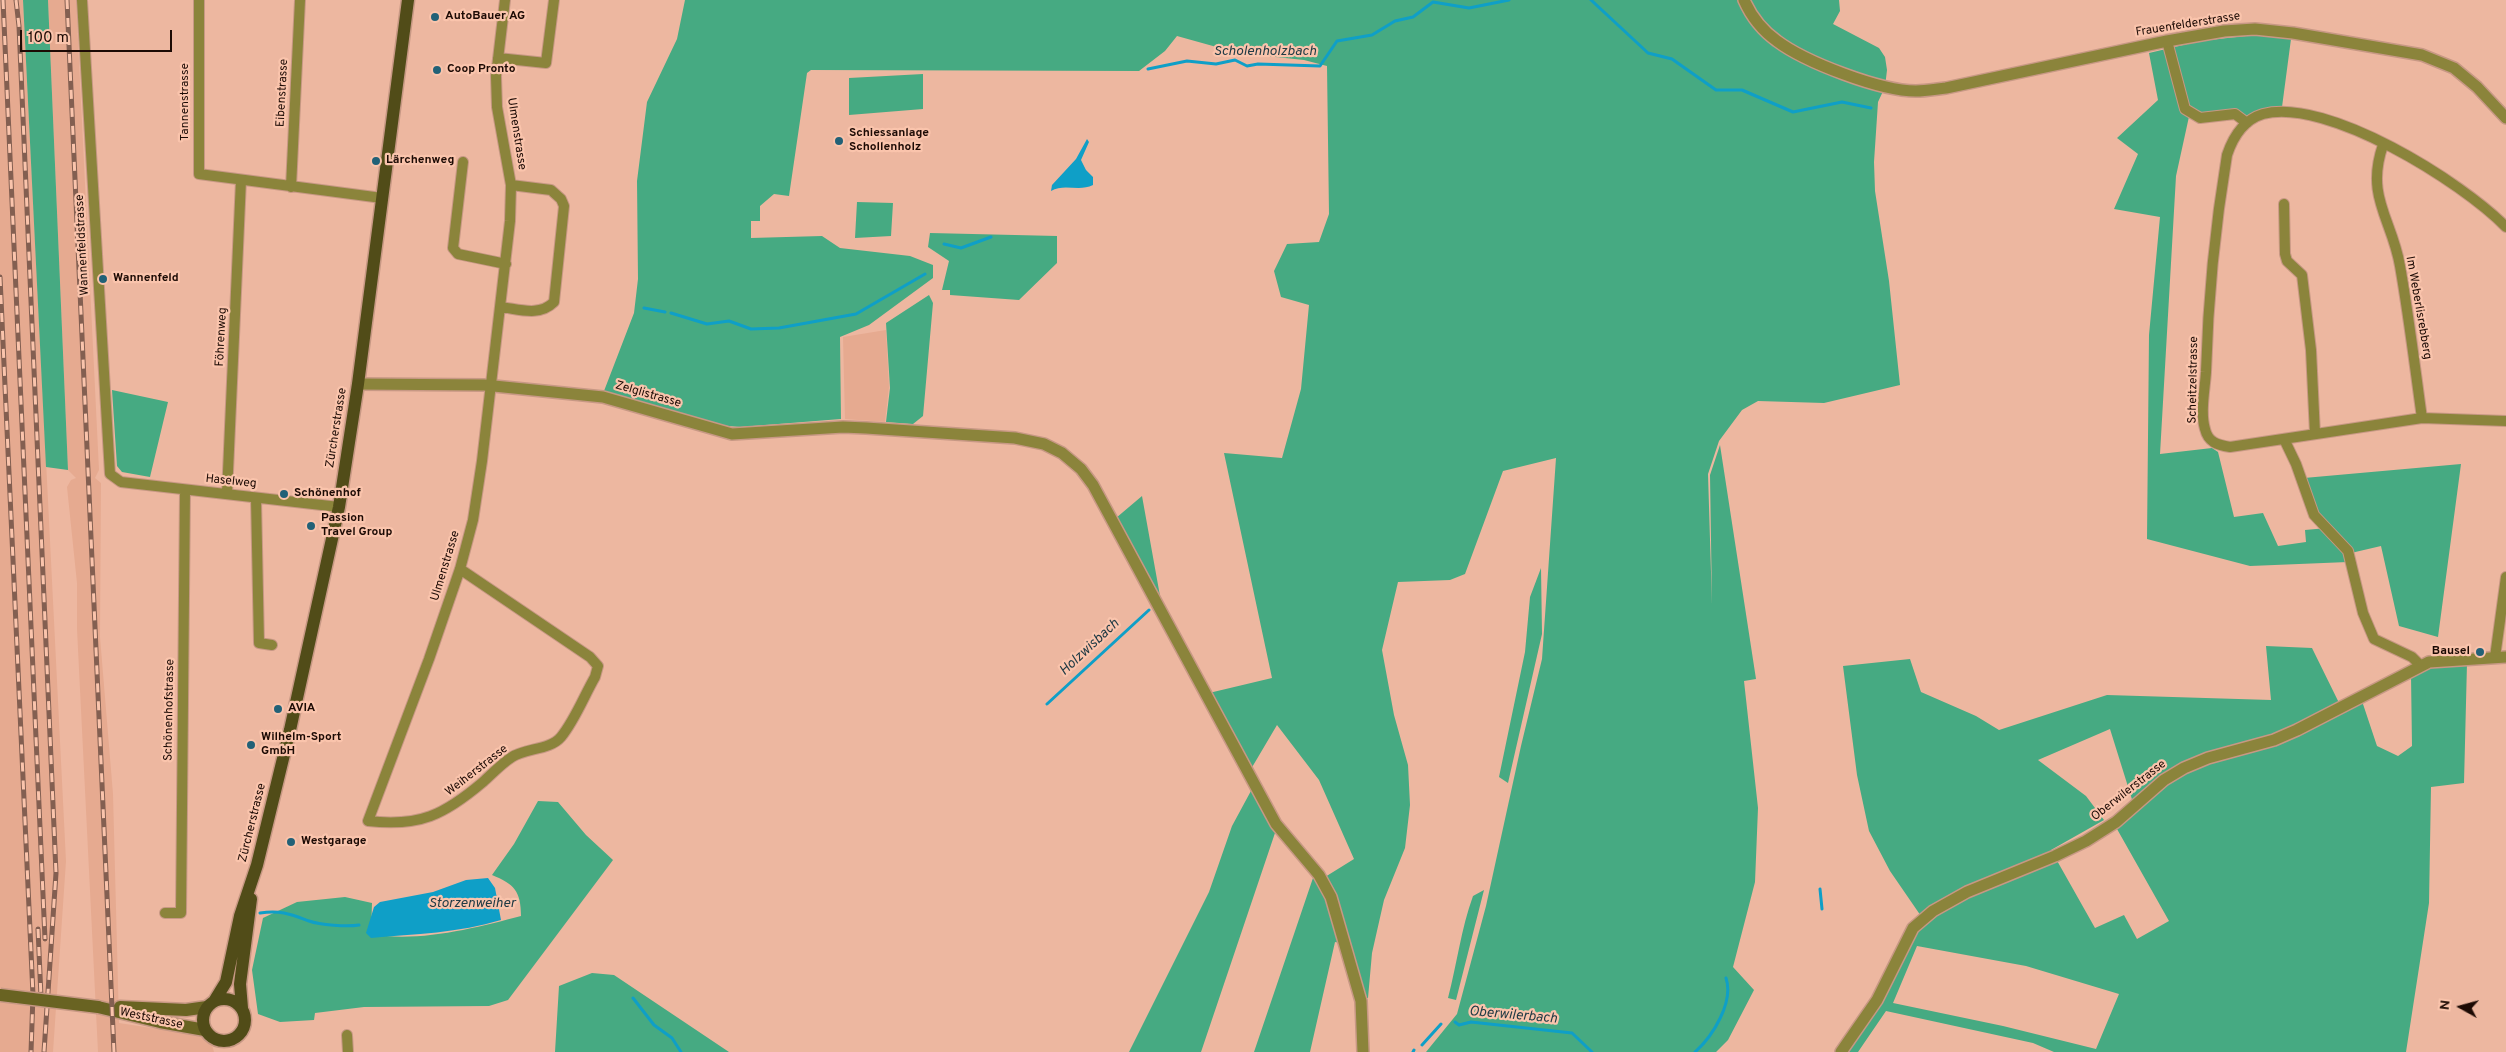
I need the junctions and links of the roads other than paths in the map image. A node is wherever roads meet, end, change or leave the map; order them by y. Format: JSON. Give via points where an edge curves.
{"nodes":[{"id":1,"x":82,"y":0,"type":"edge"},
{"id":2,"x":199,"y":0,"type":"edge"},
{"id":3,"x":300,"y":0,"type":"edge"},
{"id":4,"x":408,"y":0,"type":"edge"},
{"id":5,"x":505,"y":0,"type":"edge"},
{"id":6,"x":554,"y":0,"type":"edge"},
{"id":7,"x":1744,"y":0,"type":"edge"},
{"id":8,"x":2167,"y":41,"type":"junction"},
{"id":9,"x":498,"y":58,"type":"junction"},
{"id":10,"x":2506,"y":118,"type":"edge"},
{"id":11,"x":2247,"y":123,"type":"junction"},
{"id":12,"x":2383,"y":144,"type":"junction"},
{"id":13,"x":464,"y":162,"type":"dead end"},
{"id":14,"x":241,"y":180,"type":"junction"},
{"id":15,"x":511,"y":185,"type":"junction"},
{"id":16,"x":291,"y":187,"type":"junction"},
{"id":17,"x":382,"y":198,"type":"junction"},
{"id":18,"x":2284,"y":204,"type":"dead end"},
{"id":19,"x":2506,"y":227,"type":"edge"},
{"id":20,"x":506,"y":264,"type":"junction"},
{"id":21,"x":500,"y":307,"type":"junction"},
{"id":22,"x":358,"y":384,"type":"junction"},
{"id":23,"x":490,"y":386,"type":"junction"},
{"id":24,"x":2422,"y":418,"type":"junction"},
{"id":25,"x":2506,"y":421,"type":"edge"},
{"id":26,"x":2315,"y":434,"type":"junction"},
{"id":27,"x":2284,"y":439,"type":"junction"},
{"id":28,"x":121,"y":482,"type":"joint"},
{"id":29,"x":184,"y":490,"type":"junction"},
{"id":30,"x":227,"y":494,"type":"junction"},
{"id":31,"x":256,"y":498,"type":"junction"},
{"id":32,"x":339,"y":507,"type":"junction"},
{"id":33,"x":460,"y":569,"type":"junction"},
{"id":34,"x":2506,"y":577,"type":"edge"},
{"id":35,"x":272,"y":645,"type":"dead end"},
{"id":36,"x":2501,"y":657,"type":"edge"},
{"id":37,"x":2420,"y":665,"type":"junction"},
{"id":38,"x":368,"y":821,"type":"joint"},
{"id":39,"x":252,"y":884,"type":"junction"},
{"id":40,"x":165,"y":913,"type":"dead end"},
{"id":41,"x":0,"y":995,"type":"edge"},
{"id":42,"x":211,"y":1004,"type":"junction"},
{"id":43,"x":98,"y":1007,"type":"junction"},
{"id":44,"x":242,"y":1008,"type":"junction"},
{"id":45,"x":205,"y":1030,"type":"junction"},
{"id":46,"x":240,"y":1034,"type":"junction"},
{"id":47,"x":347,"y":1035,"type":"dead end"},
{"id":48,"x":214,"y":1039,"type":"junction"},
{"id":49,"x":221,"y":1052,"type":"edge"},
{"id":50,"x":236,"y":1052,"type":"edge"},
{"id":51,"x":348,"y":1052,"type":"edge"},
{"id":52,"x":1363,"y":1052,"type":"edge"},
{"id":53,"x":1841,"y":1052,"type":"edge"}],
"edges":[{"from":1,"to":28,"type":"street","name":"Wannenfeldstrasse","via":[[109,470],[112,477]]},
{"from":2,"to":14,"type":"street","name":"Tannenstrasse","via":[[198,174]]},
{"from":3,"to":16,"type":"street","name":"Eibenstrasse"},
{"from":4,"to":17,"type":"main road","name":"Zürcherstrasse"},
{"from":5,"to":9,"type":"street","name":"Ulmenstrasse"},
{"from":6,"to":9,"type":"street","via":[[546,63]]},
{"from":7,"to":8,"type":"street","name":"Frauenfelderstrasse","via":[[1762,28],[1778,42],[1821,64],[1885,87],[1916,91],[1946,88]]},
{"from":8,"to":10,"type":"street","name":"Frauenfelderstrasse","via":[[2255,29],[2293,32],[2415,54],[2454,68]]},
{"from":8,"to":11,"type":"street","via":[[2185,109],[2200,118],[2235,114]]},
{"from":9,"to":15,"type":"street","name":"Ulmenstrasse","via":[[497,107]]},
{"from":11,"to":12,"type":"street","name":"Scheitzelstrasse","via":[[2263,114],[2282,111],[2319,117]]},
{"from":11,"to":27,"type":"street","name":"Scheitzelstrasse","via":[[2232,141],[2222,183],[2207,332],[2204,429],[2209,440],[2230,447]]},
{"from":12,"to":19,"type":"street","name":"Scheitzelstrasse","via":[[2439,174]]},
{"from":12,"to":24,"type":"street","name":"Im Weberlisrebberg","via":[[2377,162],[2377,192],[2400,264]]},
{"from":13,"to":20,"type":"street","via":[[453,248],[458,254]]},
{"from":14,"to":16,"type":"street"},
{"from":14,"to":30,"type":"street","name":"Föhrenweg"},
{"from":15,"to":20,"type":"street","name":"Ulmenstrasse"},
{"from":15,"to":21,"type":"street","name":"Ulmenstrasse","via":[[551,190],[561,198],[564,215],[554,302],[535,312]]},
{"from":16,"to":17,"type":"street"},
{"from":17,"to":22,"type":"main road","name":"Zürcherstrasse"},
{"from":18,"to":26,"type":"street","via":[[2285,254],[2287,261],[2302,275],[2311,350]]},
{"from":20,"to":21,"type":"street","name":"Ulmenstrasse"},
{"from":21,"to":23,"type":"street","name":"Ulmenstrasse"},
{"from":22,"to":23,"type":"street","name":"Zelglistrasse"},
{"from":22,"to":32,"type":"main road","name":"Zürcherstrasse"},
{"from":23,"to":33,"type":"street","name":"Ulmenstrasse","via":[[473,520]]},
{"from":23,"to":52,"type":"street","name":"Zelglistrasse","via":[[609,398],[732,434],[843,427],[1015,438],[1044,444],[1062,453],[1081,469],[1093,485],[1276,824],[1319,875],[1331,897],[1361,1001]]},
{"from":24,"to":25,"type":"street"},
{"from":24,"to":26,"type":"street"},
{"from":26,"to":27,"type":"street"},
{"from":27,"to":37,"type":"street","via":[[2314,515],[2348,551],[2363,613],[2374,639],[2412,657]]},
{"from":28,"to":29,"type":"street","name":"Haselweg"},
{"from":29,"to":30,"type":"street","name":"Haselweg"},
{"from":29,"to":40,"type":"street","name":"Schönenhofstrasse","via":[[181,913]]},
{"from":30,"to":31,"type":"street","name":"Haselweg"},
{"from":31,"to":32,"type":"street","name":"Haselweg"},
{"from":31,"to":35,"type":"street","via":[[259,643]]},
{"from":32,"to":39,"type":"main road","name":"Zürcherstrasse"},
{"from":33,"to":38,"type":"street","name":"Ulmenstrasse"},
{"from":33,"to":38,"type":"street","name":"Weiherstrasse","via":[[590,657],[598,666],[596,677],[560,738],[512,757],[445,810],[396,824]]},
{"from":34,"to":36,"type":"street"},
{"from":36,"to":37,"type":"street","name":"Oberwilerstrasse"},
{"from":37,"to":53,"type":"street","name":"Oberwilerstrasse","via":[[2297,730],[2184,768],[2164,780],[2116,822],[2086,841],[1967,892],[1932,911],[1913,928],[1877,1000]]},
{"from":39,"to":42,"type":"main road","name":"Zürcherstrasse","via":[[240,916],[226,982]]},
{"from":39,"to":44,"type":"main road","name":"Zürcherstrasse","via":[[240,984]]},
{"from":41,"to":43,"type":"main road","name":"Weststrasse","bridge":true},
{"from":42,"to":43,"type":"main road","name":"Weststrasse","via":[[186,1010]]},
{"from":42,"to":44,"type":"main road","via":[[233,1000]]},
{"from":42,"to":45,"type":"main road","via":[[203,1018]]},
{"from":43,"to":45,"type":"main road","name":"Weststrasse"},
{"from":44,"to":46,"type":"main road","via":[[246,1018]]},
{"from":45,"to":48,"type":"main road"},
{"from":46,"to":48,"type":"main road","via":[[228,1041]]},
{"from":46,"to":50,"type":"main road"},
{"from":47,"to":51,"type":"street"},
{"from":48,"to":49,"type":"main road"}]}
